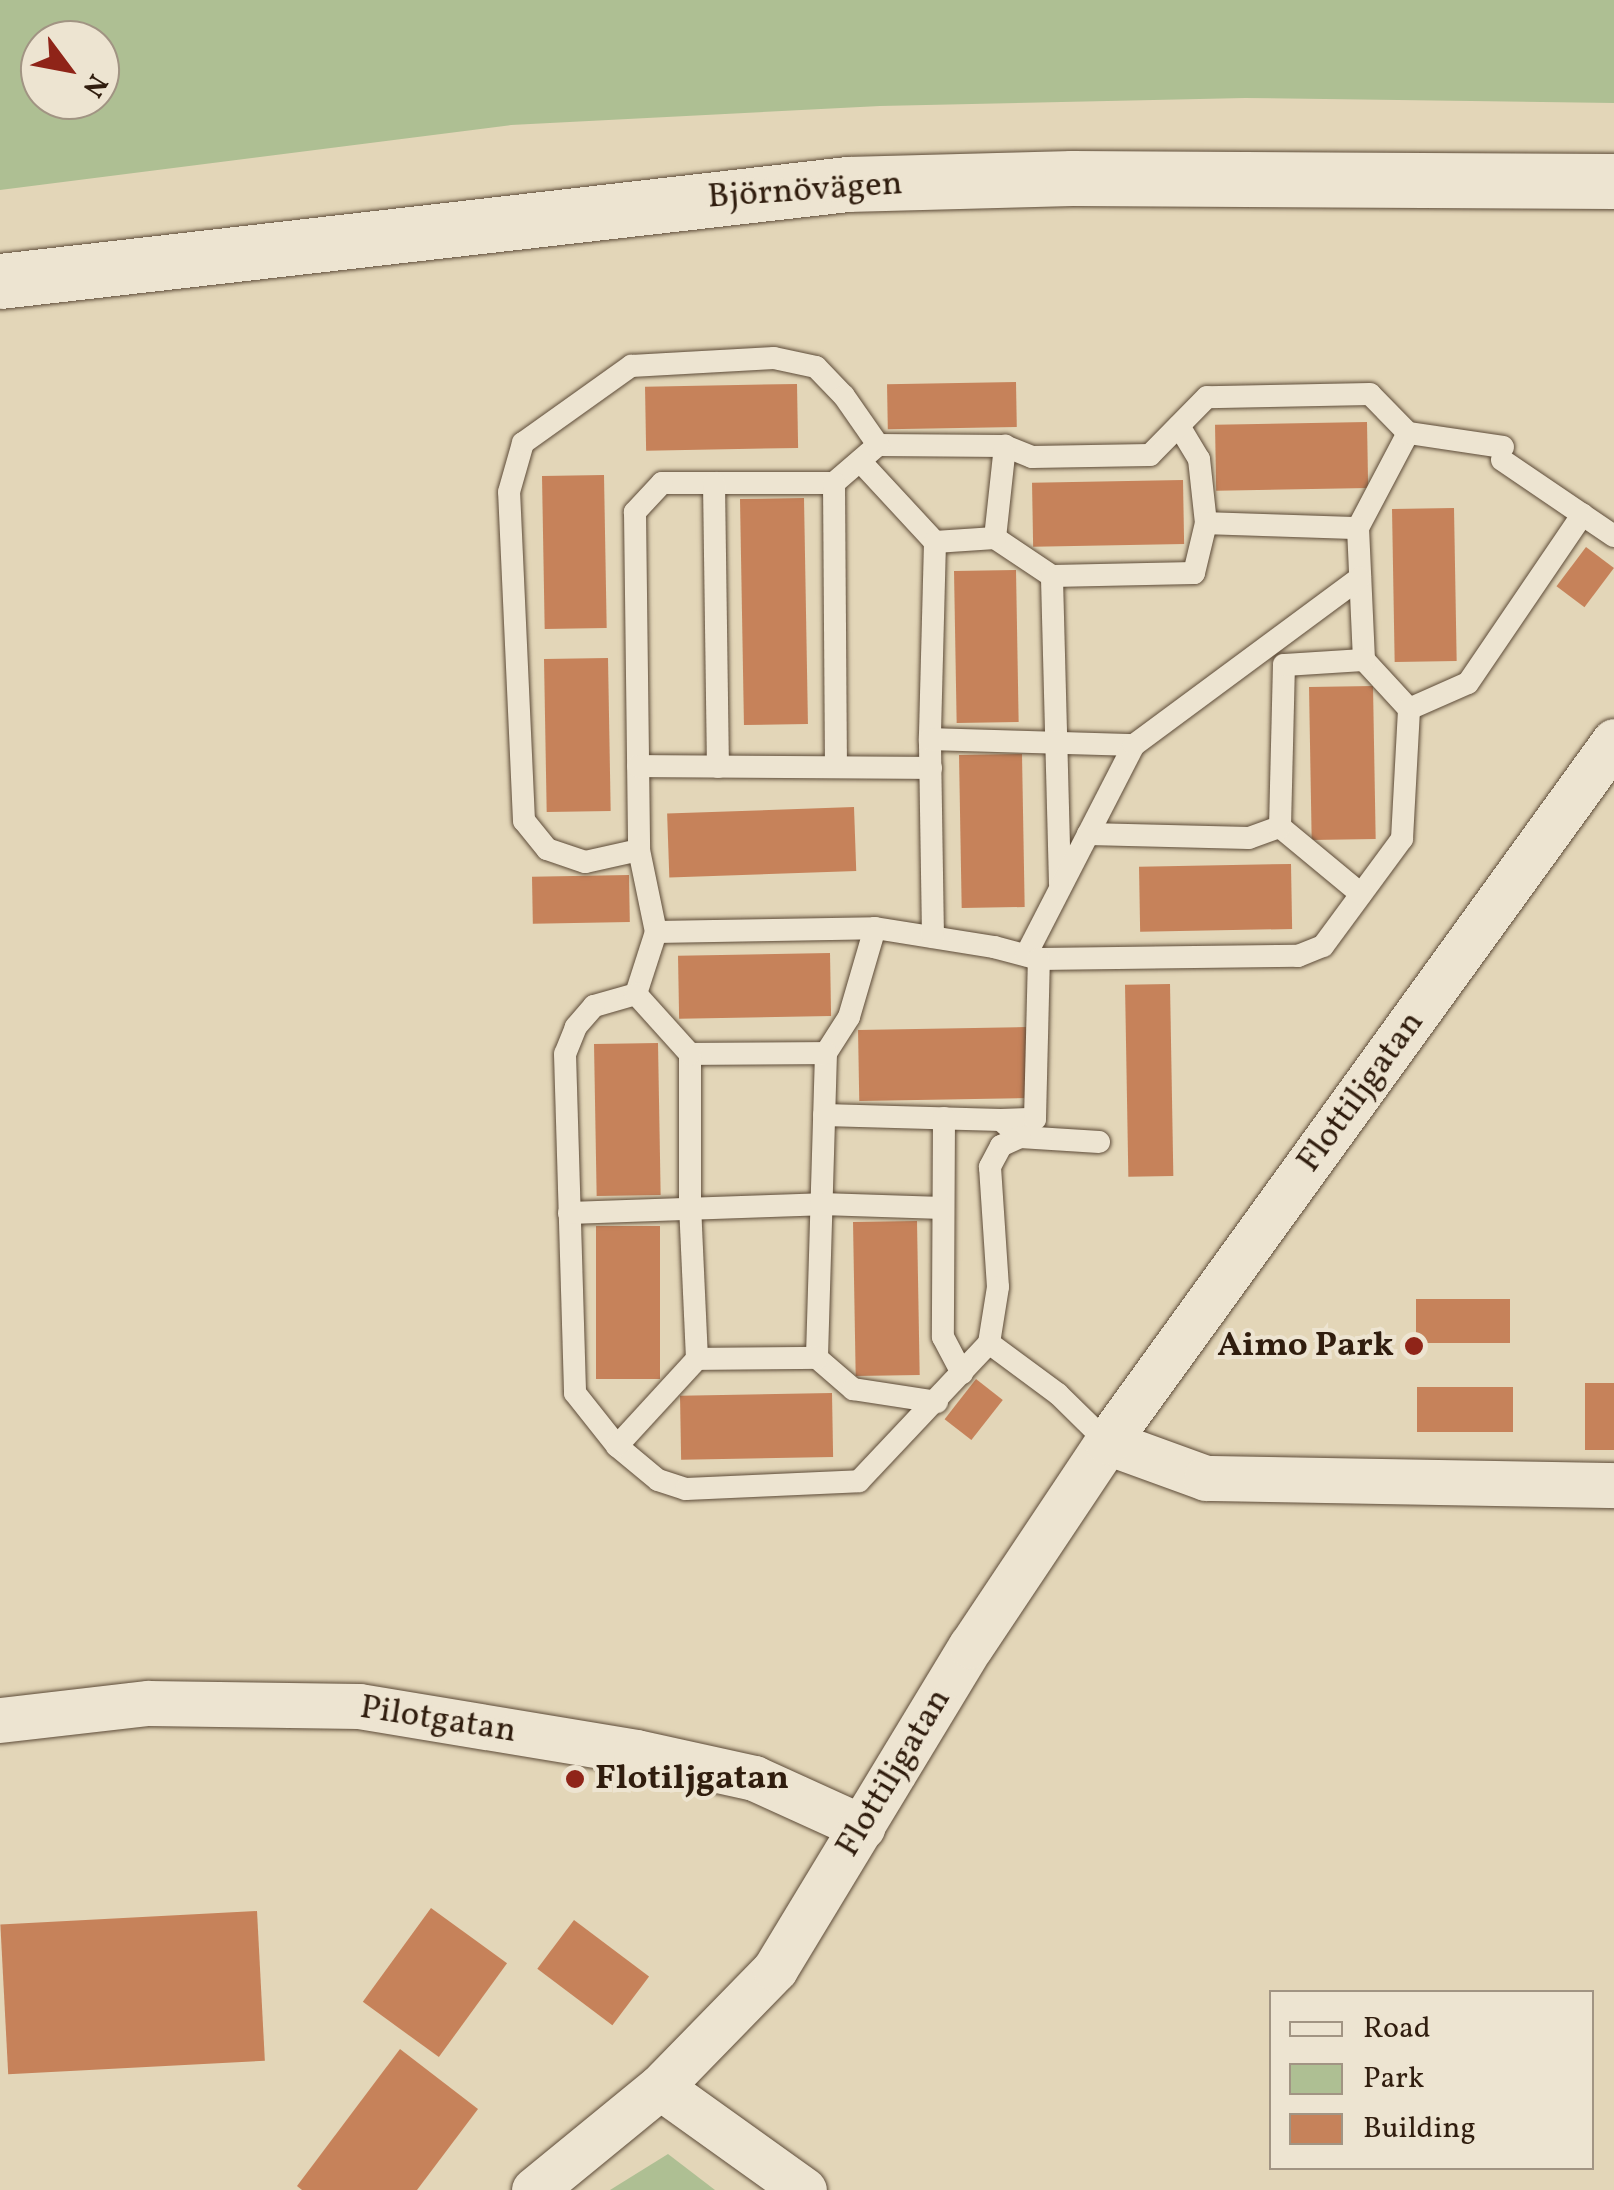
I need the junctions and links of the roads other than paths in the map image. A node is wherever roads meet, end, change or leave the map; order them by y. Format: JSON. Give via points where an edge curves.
{"nodes":[{"id":1,"x":1614,"y":181,"type":"edge"},
{"id":2,"x":0,"y":281,"type":"edge"},
{"id":3,"x":1179,"y":426,"type":"junction"},
{"id":4,"x":1408,"y":434,"type":"junction"},
{"id":5,"x":878,"y":445,"type":"junction"},
{"id":6,"x":1005,"y":446,"type":"junction"},
{"id":7,"x":860,"y":462,"type":"junction"},
{"id":8,"x":834,"y":483,"type":"junction"},
{"id":9,"x":714,"y":484,"type":"junction"},
{"id":10,"x":1583,"y":514,"type":"junction"},
{"id":11,"x":1206,"y":523,"type":"junction"},
{"id":12,"x":1358,"y":528,"type":"junction"},
{"id":13,"x":1614,"y":536,"type":"edge"},
{"id":14,"x":995,"y":538,"type":"junction"},
{"id":15,"x":934,"y":542,"type":"junction"},
{"id":16,"x":1052,"y":576,"type":"junction"},
{"id":17,"x":1360,"y":578,"type":"junction"},
{"id":18,"x":1269,"y":645,"type":"junction"},
{"id":19,"x":1364,"y":660,"type":"junction"},
{"id":20,"x":1284,"y":665,"type":"junction"},
{"id":21,"x":1410,"y":708,"type":"junction"},
{"id":22,"x":930,"y":739,"type":"junction"},
{"id":23,"x":1056,"y":740,"type":"junction"},
{"id":24,"x":1614,"y":742,"type":"edge"},
{"id":25,"x":1134,"y":744,"type":"junction"},
{"id":26,"x":638,"y":766,"type":"junction"},
{"id":27,"x":718,"y":767,"type":"junction"},
{"id":28,"x":836,"y":767,"type":"junction"},
{"id":29,"x":931,"y":768,"type":"junction"},
{"id":30,"x":1280,"y":827,"type":"junction"},
{"id":31,"x":1088,"y":834,"type":"junction"},
{"id":32,"x":640,"y":850,"type":"junction"},
{"id":33,"x":1060,"y":890,"type":"junction"},
{"id":34,"x":1361,"y":894,"type":"junction"},
{"id":35,"x":875,"y":928,"type":"junction"},
{"id":36,"x":656,"y":932,"type":"junction"},
{"id":37,"x":934,"y":938,"type":"junction"},
{"id":38,"x":1032,"y":957,"type":"junction"},
{"id":39,"x":636,"y":994,"type":"junction"},
{"id":40,"x":826,"y":1053,"type":"junction"},
{"id":41,"x":690,"y":1054,"type":"junction"},
{"id":42,"x":824,"y":1115,"type":"junction"},
{"id":43,"x":944,"y":1118,"type":"junction"},
{"id":44,"x":1002,"y":1120,"type":"junction"},
{"id":45,"x":1020,"y":1138,"type":"junction"},
{"id":46,"x":1099,"y":1142,"type":"dead end"},
{"id":47,"x":821,"y":1204,"type":"junction"},
{"id":48,"x":690,"y":1207,"type":"junction"},
{"id":49,"x":943,"y":1208,"type":"junction"},
{"id":50,"x":569,"y":1214,"type":"junction"},
{"id":51,"x":989,"y":1342,"type":"junction"},
{"id":52,"x":817,"y":1358,"type":"junction"},
{"id":53,"x":697,"y":1359,"type":"junction"},
{"id":54,"x":962,"y":1374,"type":"junction"},
{"id":55,"x":937,"y":1402,"type":"junction"},
{"id":56,"x":1107,"y":1442,"type":"junction"},
{"id":57,"x":618,"y":1446,"type":"junction"},
{"id":58,"x":1614,"y":1484,"type":"edge"},
{"id":59,"x":0,"y":1720,"type":"edge"},
{"id":60,"x":862,"y":1827,"type":"junction"},
{"id":61,"x":660,"y":2087,"type":"junction"},
{"id":62,"x":534,"y":2190,"type":"edge"},
{"id":63,"x":804,"y":2190,"type":"edge"}],
"edges":[{"from":1,"to":2,"type":"main road","name":"Björnövägen","via":[[1072,178],[848,184]]},
{"from":3,"to":4,"type":"lane","via":[[1207,398],[1370,394]]},
{"from":3,"to":6,"type":"lane","via":[[1150,455],[1032,457]]},
{"from":3,"to":11,"type":"lane","via":[[1198,458]]},
{"from":4,"to":10,"type":"lane","via":[[1502,454]]},
{"from":4,"to":12,"type":"lane"},
{"from":5,"to":6,"type":"lane"},
{"from":5,"to":7,"type":"lane"},
{"from":5,"to":32,"type":"lane","via":[[816,368],[774,358],[631,366],[523,444],[509,492],[524,821],[547,849],[585,862]]},
{"from":6,"to":14,"type":"lane"},
{"from":7,"to":8,"type":"lane"},
{"from":7,"to":15,"type":"lane"},
{"from":8,"to":9,"type":"lane"},
{"from":8,"to":28,"type":"lane"},
{"from":9,"to":26,"type":"lane","via":[[662,483],[635,512]]},
{"from":9,"to":27,"type":"lane"},
{"from":10,"to":13,"type":"lane"},
{"from":10,"to":21,"type":"lane","via":[[1468,684]]},
{"from":11,"to":12,"type":"lane"},
{"from":11,"to":16,"type":"lane","via":[[1194,572]]},
{"from":12,"to":17,"type":"lane"},
{"from":14,"to":15,"type":"lane"},
{"from":14,"to":16,"type":"lane"},
{"from":15,"to":22,"type":"lane"},
{"from":16,"to":23,"type":"lane"},
{"from":17,"to":18,"type":"lane"},
{"from":17,"to":19,"type":"lane"},
{"from":18,"to":20,"type":"lane"},
{"from":18,"to":25,"type":"lane"},
{"from":19,"to":20,"type":"lane"},
{"from":19,"to":21,"type":"lane"},
{"from":20,"to":30,"type":"lane"},
{"from":21,"to":34,"type":"lane","via":[[1402,839]]},
{"from":22,"to":23,"type":"lane"},
{"from":22,"to":29,"type":"lane"},
{"from":23,"to":25,"type":"lane"},
{"from":23,"to":33,"type":"lane"},
{"from":24,"to":56,"type":"street","name":"Flottiljgatan"},
{"from":25,"to":31,"type":"lane"},
{"from":26,"to":27,"type":"lane"},
{"from":26,"to":32,"type":"lane"},
{"from":27,"to":28,"type":"lane"},
{"from":28,"to":29,"type":"lane"},
{"from":29,"to":37,"type":"lane"},
{"from":30,"to":31,"type":"lane","via":[[1249,838]]},
{"from":30,"to":34,"type":"lane"},
{"from":31,"to":33,"type":"lane"},
{"from":32,"to":36,"type":"lane"},
{"from":33,"to":38,"type":"lane"},
{"from":34,"to":38,"type":"lane","via":[[1323,946],[1298,956]]},
{"from":35,"to":36,"type":"lane"},
{"from":35,"to":37,"type":"lane"},
{"from":35,"to":40,"type":"lane","via":[[849,1018]]},
{"from":36,"to":39,"type":"lane"},
{"from":37,"to":38,"type":"lane"},
{"from":38,"to":44,"type":"lane","via":[[1034,1119]]},
{"from":39,"to":41,"type":"lane"},
{"from":39,"to":50,"type":"lane","via":[[594,1006],[565,1054]]},
{"from":40,"to":41,"type":"lane"},
{"from":40,"to":42,"type":"lane"},
{"from":41,"to":48,"type":"lane"},
{"from":42,"to":43,"type":"lane"},
{"from":42,"to":47,"type":"lane"},
{"from":43,"to":44,"type":"lane"},
{"from":43,"to":49,"type":"lane"},
{"from":44,"to":45,"type":"lane"},
{"from":45,"to":46,"type":"lane"},
{"from":45,"to":51,"type":"lane","via":[[1002,1146],[990,1167],[998,1287]]},
{"from":47,"to":48,"type":"lane"},
{"from":47,"to":49,"type":"lane"},
{"from":47,"to":52,"type":"lane"},
{"from":48,"to":50,"type":"lane"},
{"from":48,"to":53,"type":"lane"},
{"from":49,"to":54,"type":"lane","via":[[943,1337]]},
{"from":50,"to":57,"type":"lane","via":[[575,1393]]},
{"from":51,"to":54,"type":"lane"},
{"from":51,"to":56,"type":"lane"},
{"from":52,"to":53,"type":"lane"},
{"from":52,"to":55,"type":"lane","via":[[853,1389]]},
{"from":53,"to":57,"type":"lane"},
{"from":54,"to":55,"type":"lane"},
{"from":55,"to":57,"type":"lane","via":[[859,1481],[686,1490],[658,1480]]},
{"from":56,"to":58,"type":"street","via":[[1206,1478]]},
{"from":56,"to":60,"type":"street","name":"Flottiljgatan","via":[[971,1646]]},
{"from":59,"to":60,"type":"street","name":"Pilotgatan","via":[[148,1703],[359,1706],[754,1778]]},
{"from":60,"to":61,"type":"street","name":"Flottiljgatan","via":[[775,1969]]},
{"from":61,"to":62,"type":"street","name":"Flottiljgatan"},
{"from":61,"to":63,"type":"street"}]}
